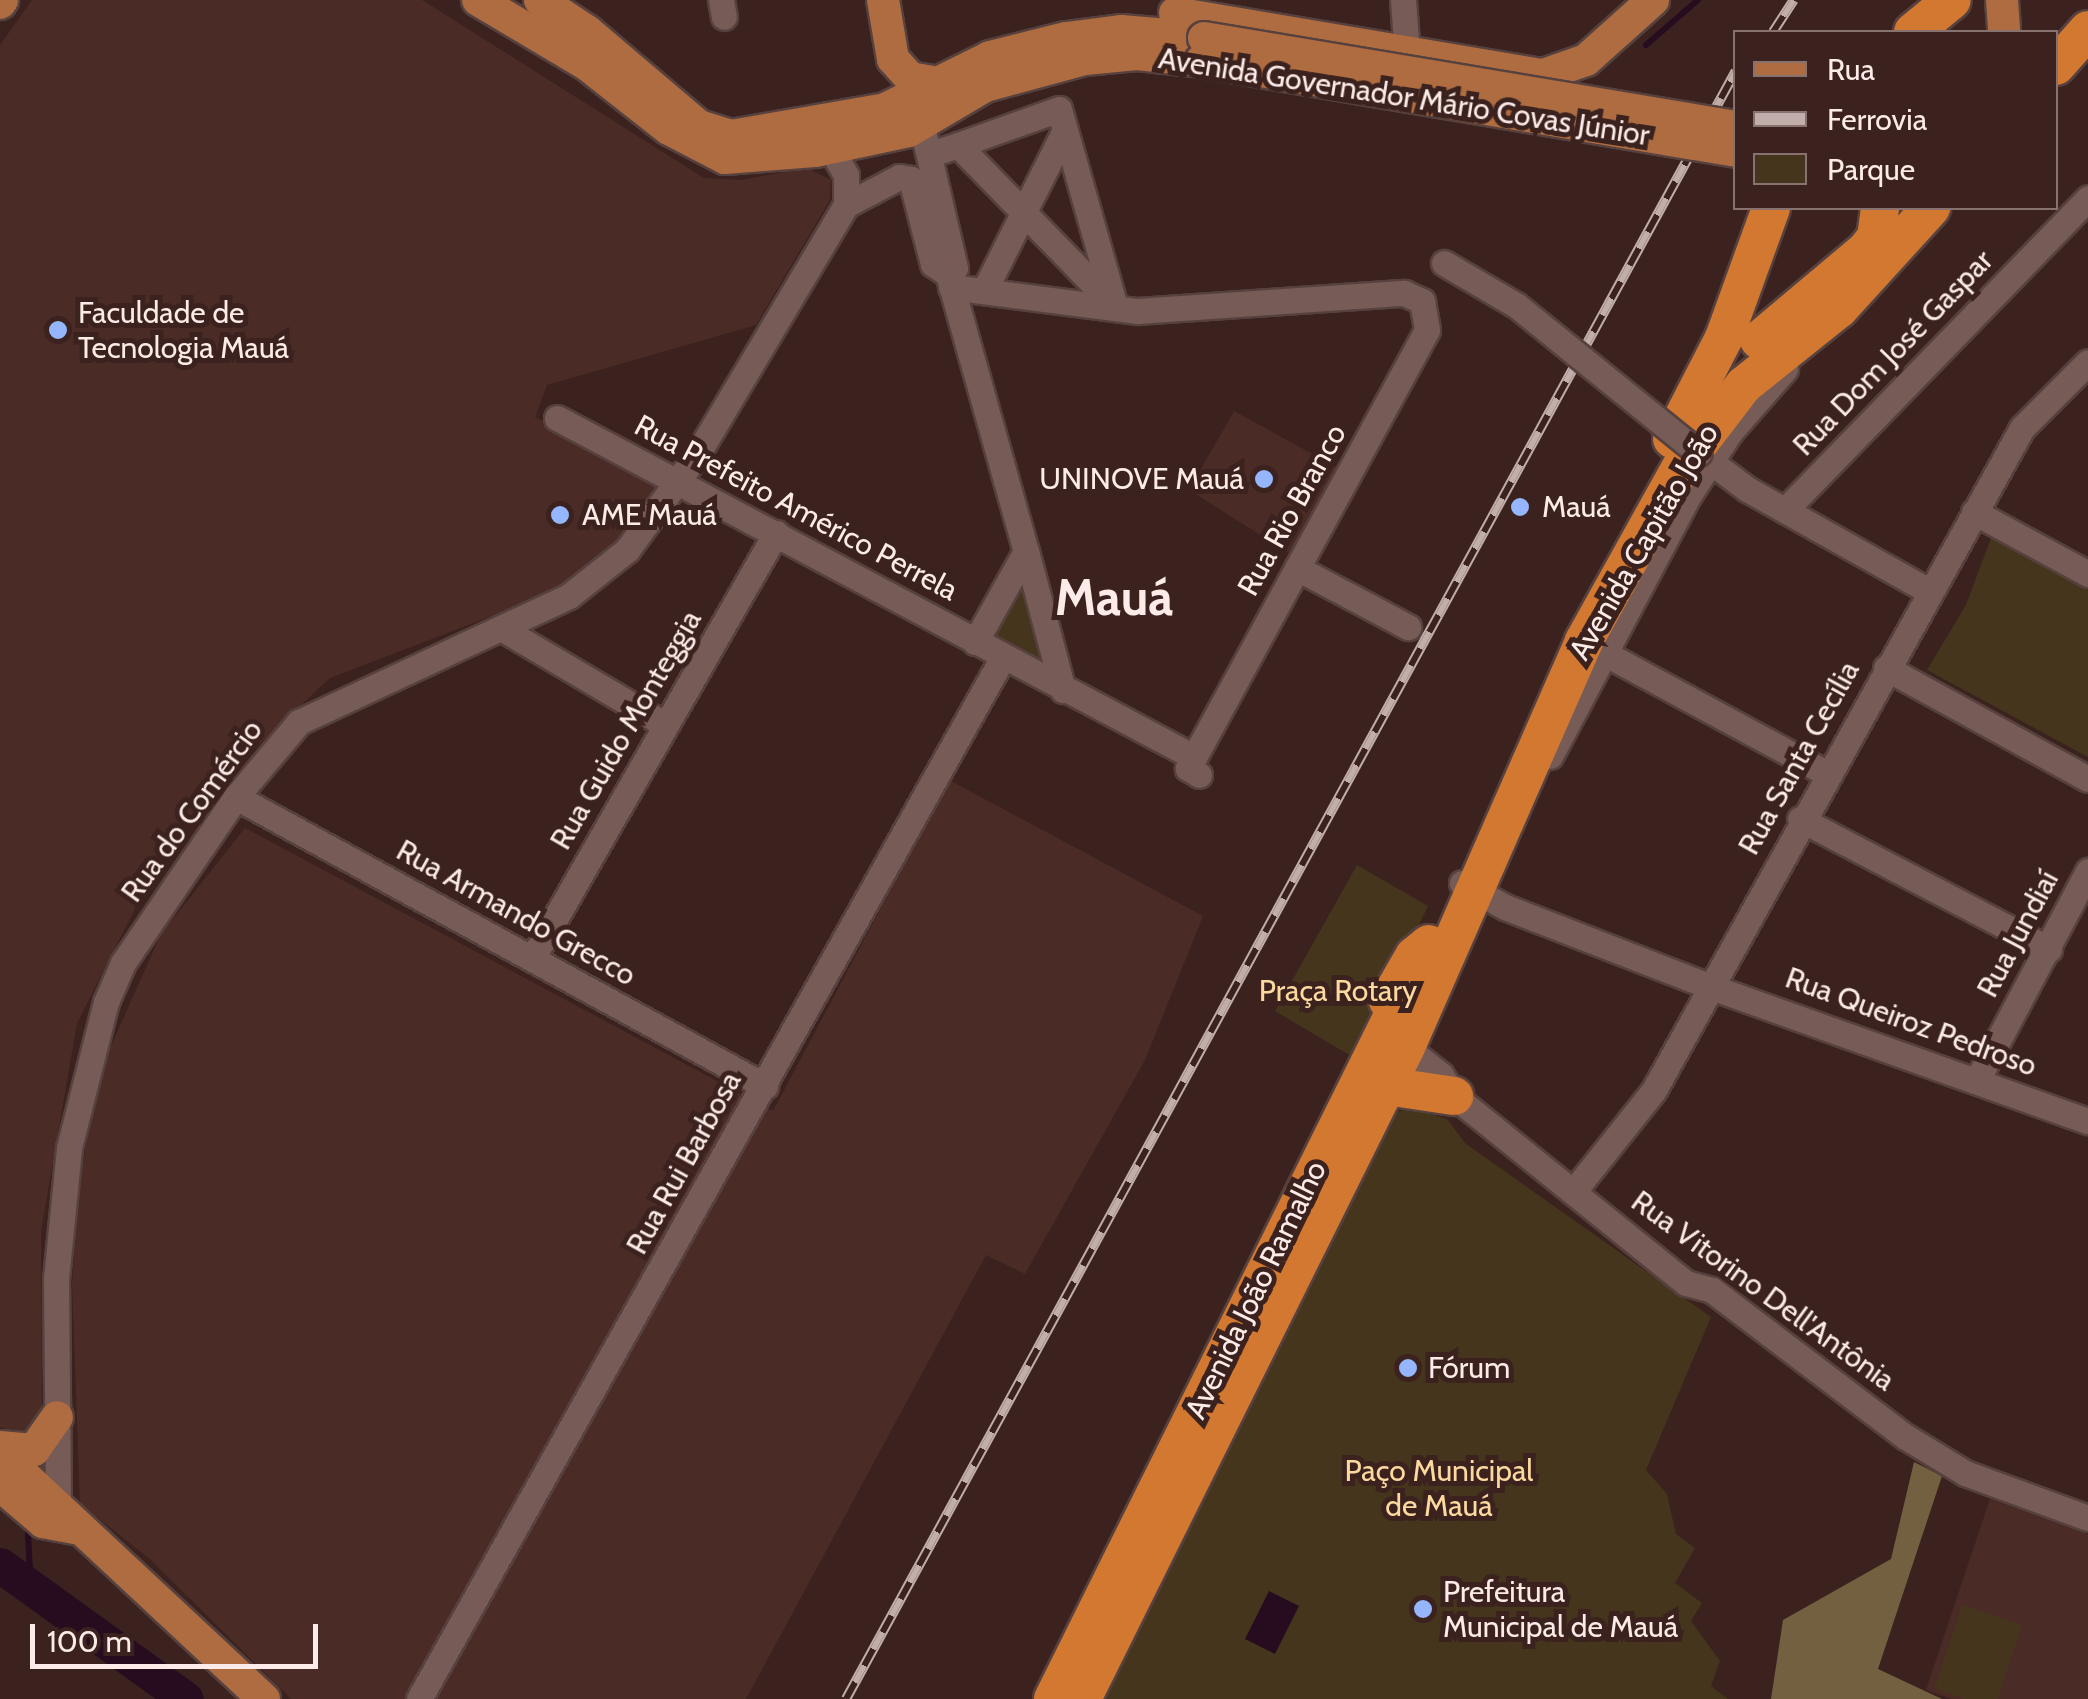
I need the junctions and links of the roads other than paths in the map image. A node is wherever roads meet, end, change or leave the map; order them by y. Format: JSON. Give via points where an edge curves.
{"nodes":[{"id":1,"x":478,"y":0,"type":"edge"},
{"id":2,"x":883,"y":0,"type":"edge"},
{"id":3,"x":1402,"y":0,"type":"edge"},
{"id":4,"x":1653,"y":0,"type":"edge"},
{"id":5,"x":1952,"y":0,"type":"edge"},
{"id":6,"x":2002,"y":0,"type":"edge"},
{"id":7,"x":532,"y":8,"type":"edge"},
{"id":8,"x":1916,"y":30,"type":"edge"},
{"id":9,"x":2004,"y":30,"type":"edge"},
{"id":10,"x":2087,"y":30,"type":"edge"},
{"id":11,"x":1066,"y":38,"type":"junction"},
{"id":12,"x":1202,"y":49,"type":"junction"},
{"id":13,"x":1407,"y":54,"type":"junction"},
{"id":14,"x":2058,"y":64,"type":"edge"},
{"id":15,"x":939,"y":84,"type":"junction"},
{"id":16,"x":1733,"y":128,"type":"edge"},
{"id":17,"x":1072,"y":132,"type":"junction"},
{"id":18,"x":938,"y":144,"type":"junction"},
{"id":19,"x":831,"y":149,"type":"junction"},
{"id":20,"x":1733,"y":150,"type":"edge"},
{"id":21,"x":2088,"y":198,"type":"edge"},
{"id":22,"x":846,"y":205,"type":"junction"},
{"id":23,"x":1770,"y":210,"type":"edge"},
{"id":24,"x":1880,"y":210,"type":"edge"},
{"id":25,"x":1929,"y":210,"type":"edge"},
{"id":26,"x":1024,"y":212,"type":"junction"},
{"id":27,"x":1444,"y":263,"type":"dead end"},
{"id":28,"x":950,"y":280,"type":"junction"},
{"id":29,"x":984,"y":291,"type":"junction"},
{"id":30,"x":1115,"y":307,"type":"junction"},
{"id":31,"x":1839,"y":308,"type":"junction"},
{"id":32,"x":2088,"y":362,"type":"edge"},
{"id":33,"x":1689,"y":414,"type":"junction"},
{"id":34,"x":557,"y":418,"type":"dead end"},
{"id":35,"x":1704,"y":458,"type":"junction"},
{"id":36,"x":680,"y":480,"type":"junction"},
{"id":37,"x":1785,"y":510,"type":"junction"},
{"id":38,"x":1974,"y":512,"type":"junction"},
{"id":39,"x":776,"y":533,"type":"junction"},
{"id":40,"x":1026,"y":550,"type":"junction"},
{"id":41,"x":1297,"y":568,"type":"junction"},
{"id":42,"x":2088,"y":574,"type":"edge"},
{"id":43,"x":1930,"y":591,"type":"junction"},
{"id":44,"x":501,"y":628,"type":"junction"},
{"id":45,"x":1408,"y":628,"type":"dead end"},
{"id":46,"x":976,"y":642,"type":"junction"},
{"id":47,"x":1606,"y":654,"type":"junction"},
{"id":48,"x":1003,"y":657,"type":"junction"},
{"id":49,"x":1886,"y":668,"type":"junction"},
{"id":50,"x":1064,"y":690,"type":"junction"},
{"id":51,"x":666,"y":725,"type":"junction"},
{"id":52,"x":1197,"y":766,"type":"joint"},
{"id":53,"x":1826,"y":773,"type":"junction"},
{"id":54,"x":2088,"y":779,"type":"edge"},
{"id":55,"x":1521,"y":791,"type":"junction"},
{"id":56,"x":236,"y":797,"type":"junction"},
{"id":57,"x":1800,"y":819,"type":"junction"},
{"id":58,"x":2088,"y":872,"type":"edge"},
{"id":59,"x":1469,"y":886,"type":"junction"},
{"id":60,"x":2049,"y":949,"type":"junction"},
{"id":61,"x":532,"y":959,"type":"junction"},
{"id":62,"x":1711,"y":987,"type":"junction"},
{"id":63,"x":1396,"y":1039,"type":"junction"},
{"id":64,"x":1977,"y":1080,"type":"junction"},
{"id":65,"x":764,"y":1086,"type":"junction"},
{"id":66,"x":1388,"y":1086,"type":"junction"},
{"id":67,"x":1454,"y":1096,"type":"junction"},
{"id":68,"x":2088,"y":1121,"type":"edge"},
{"id":69,"x":1573,"y":1192,"type":"junction"},
{"id":70,"x":57,"y":1417,"type":"junction"},
{"id":71,"x":0,"y":1450,"type":"edge"},
{"id":72,"x":0,"y":1485,"type":"edge"},
{"id":73,"x":58,"y":1518,"type":"junction"},
{"id":74,"x":2088,"y":1518,"type":"edge"},
{"id":75,"x":264,"y":1699,"type":"edge"},
{"id":76,"x":419,"y":1699,"type":"edge"},
{"id":77,"x":1053,"y":1699,"type":"edge"},
{"id":78,"x":1082,"y":1699,"type":"edge"}],
"edges":[{"from":1,"to":7,"type":"main road","name":"Avenida Governador Mário Covas Júnior"},
{"from":2,"to":15,"type":"main road","via":[[893,59],[910,78]]},
{"from":3,"to":13,"type":"street"},
{"from":4,"to":13,"type":"main road","via":[[1586,60],[1543,74]]},
{"from":5,"to":8,"type":"highway"},
{"from":6,"to":9,"type":"main road"},
{"from":7,"to":15,"type":"main road","name":"Avenida Governador Mário Covas Júnior","via":[[712,133],[730,136],[865,115]]},
{"from":7,"to":19,"type":"main road","name":"Avenida Governador Mário Covas Júnior","via":[[700,149],[757,159]]},
{"from":10,"to":14,"type":"highway"},
{"from":11,"to":12,"type":"main road","name":"Avenida Governador Mário Covas Júnior","via":[[1120,32]]},
{"from":11,"to":13,"type":"main road","via":[[1143,10]]},
{"from":11,"to":15,"type":"main road","name":"Avenida Governador Mário Covas Júnior","via":[[990,58]]},
{"from":12,"to":16,"type":"main road","name":"Avenida Governador Mário Covas Júnior","bridge":true},
{"from":12,"to":18,"type":"main road","name":"Avenida Governador Mário Covas Júnior","via":[[1085,59],[985,86]]},
{"from":12,"to":20,"type":"main road","name":"Avenida Governador Mário Covas Júnior","bridge":true},
{"from":17,"to":18,"type":"street","via":[[1059,109]]},
{"from":17,"to":26,"type":"street"},
{"from":17,"to":30,"type":"street","via":[[1099,214]]},
{"from":18,"to":19,"type":"main road","name":"Avenida Governador Mário Covas Júnior"},
{"from":18,"to":26,"type":"street"},
{"from":18,"to":28,"type":"street","via":[[956,257]]},
{"from":18,"to":29,"type":"street"},
{"from":19,"to":22,"type":"street","via":[[846,176]]},
{"from":21,"to":37,"type":"street","name":"Rua Dom José Gaspar"},
{"from":22,"to":28,"type":"street","via":[[898,177],[911,179],[933,264]]},
{"from":22,"to":36,"type":"street","name":"Rua do Comércio"},
{"from":23,"to":33,"type":"highway","name":"Avenida Capitão João"},
{"from":24,"to":33,"type":"highway","via":[[1867,249],[1755,343]]},
{"from":25,"to":31,"type":"highway","name":"Avenida Capitão João"},
{"from":26,"to":29,"type":"street"},
{"from":26,"to":30,"type":"street"},
{"from":27,"to":35,"type":"street","bridge":true,"via":[[1516,305]]},
{"from":28,"to":29,"type":"street"},
{"from":28,"to":40,"type":"street"},
{"from":29,"to":30,"type":"street"},
{"from":30,"to":41,"type":"street","name":"Rua Rio Branco","via":[[1173,311],[1414,297],[1426,308],[1427,330]]},
{"from":31,"to":35,"type":"street"},
{"from":31,"to":55,"type":"highway","name":"Avenida Capitão João","via":[[1744,385],[1697,441],[1584,641]]},
{"from":32,"to":38,"type":"street","name":"Rua Santa Cecília","via":[[2022,428]]},
{"from":33,"to":59,"type":"highway","name":"Avenida Capitão João","via":[[1559,648]]},
{"from":34,"to":36,"type":"street","name":"Rua Prefeito Américo Perrela"},
{"from":35,"to":37,"type":"street"},
{"from":35,"to":47,"type":"street"},
{"from":36,"to":39,"type":"street","name":"Rua Prefeito Américo Perrela"},
{"from":36,"to":44,"type":"street","name":"Rua do Comércio","via":[[597,578]]},
{"from":37,"to":43,"type":"street"},
{"from":38,"to":42,"type":"street"},
{"from":38,"to":43,"type":"street","name":"Rua Santa Cecília"},
{"from":39,"to":46,"type":"street","name":"Rua Prefeito Américo Perrela"},
{"from":39,"to":51,"type":"street","name":"Rua Guido Monteggia"},
{"from":40,"to":46,"type":"street"},
{"from":40,"to":50,"type":"street"},
{"from":41,"to":45,"type":"street"},
{"from":41,"to":52,"type":"street","name":"Rua Rio Branco"},
{"from":43,"to":49,"type":"street","name":"Rua Santa Cecília"},
{"from":44,"to":51,"type":"street"},
{"from":44,"to":56,"type":"street","name":"Rua do Comércio","via":[[299,722]]},
{"from":46,"to":48,"type":"street","name":"Rua Prefeito Américo Perrela"},
{"from":47,"to":53,"type":"street"},
{"from":47,"to":55,"type":"street","via":[[1554,753]]},
{"from":48,"to":50,"type":"street","name":"Rua Prefeito Américo Perrela"},
{"from":48,"to":65,"type":"street","name":"Rua Rui Barbosa"},
{"from":49,"to":53,"type":"street","name":"Rua Santa Cecília"},
{"from":49,"to":54,"type":"street"},
{"from":50,"to":52,"type":"street","name":"Rua Prefeito Américo Perrela"},
{"from":51,"to":61,"type":"street","name":"Rua Guido Monteggia"},
{"from":53,"to":57,"type":"street","name":"Rua Santa Cecília"},
{"from":55,"to":59,"type":"highway","name":"Avenida Capitão João"},
{"from":56,"to":61,"type":"street","name":"Rua Armando Grecco"},
{"from":56,"to":70,"type":"street","name":"Rua do Comércio","via":[[123,963],[106,1002],[69,1148],[56,1279]]},
{"from":57,"to":60,"type":"street"},
{"from":57,"to":62,"type":"street","name":"Rua Santa Cecília"},
{"from":58,"to":60,"type":"street","name":"Rua Jundiaí"},
{"from":59,"to":62,"type":"street","name":"Rua Queiroz Pedroso","via":[[1505,907]]},
{"from":59,"to":63,"type":"highway","name":"Avenida João Ramalho"},
{"from":59,"to":63,"type":"highway","name":"Avenida João Ramalho","via":[[1430,944]]},
{"from":60,"to":64,"type":"street","name":"Rua Jundiaí"},
{"from":61,"to":65,"type":"street","name":"Rua Armando Grecco"},
{"from":62,"to":64,"type":"street","name":"Rua Queiroz Pedroso"},
{"from":62,"to":69,"type":"street","name":"Rua Santa Cecília","via":[[1654,1090]]},
{"from":63,"to":66,"type":"highway","name":"Avenida João Ramalho"},
{"from":63,"to":67,"type":"street","name":"Rua Vitorino Dell'Antônia","via":[[1441,1075]]},
{"from":63,"to":77,"type":"highway","name":"Avenida João Ramalho"},
{"from":64,"to":68,"type":"street","name":"Rua Queiroz Pedroso"},
{"from":65,"to":76,"type":"street","name":"Rua Rui Barbosa"},
{"from":66,"to":67,"type":"highway"},
{"from":66,"to":78,"type":"highway","name":"Avenida João Ramalho"},
{"from":67,"to":69,"type":"street","name":"Rua Vitorino Dell'Antônia"},
{"from":69,"to":74,"type":"street","name":"Rua Vitorino Dell'Antônia","via":[[1686,1283],[1712,1290],[1936,1457]]},
{"from":70,"to":71,"type":"main road","via":[[34,1450]]},
{"from":70,"to":73,"type":"street","name":"Rua do Comércio"},
{"from":71,"to":73,"type":"main road"},
{"from":72,"to":73,"type":"main road"},
{"from":73,"to":75,"type":"main road","via":[[194,1627]]}]}
